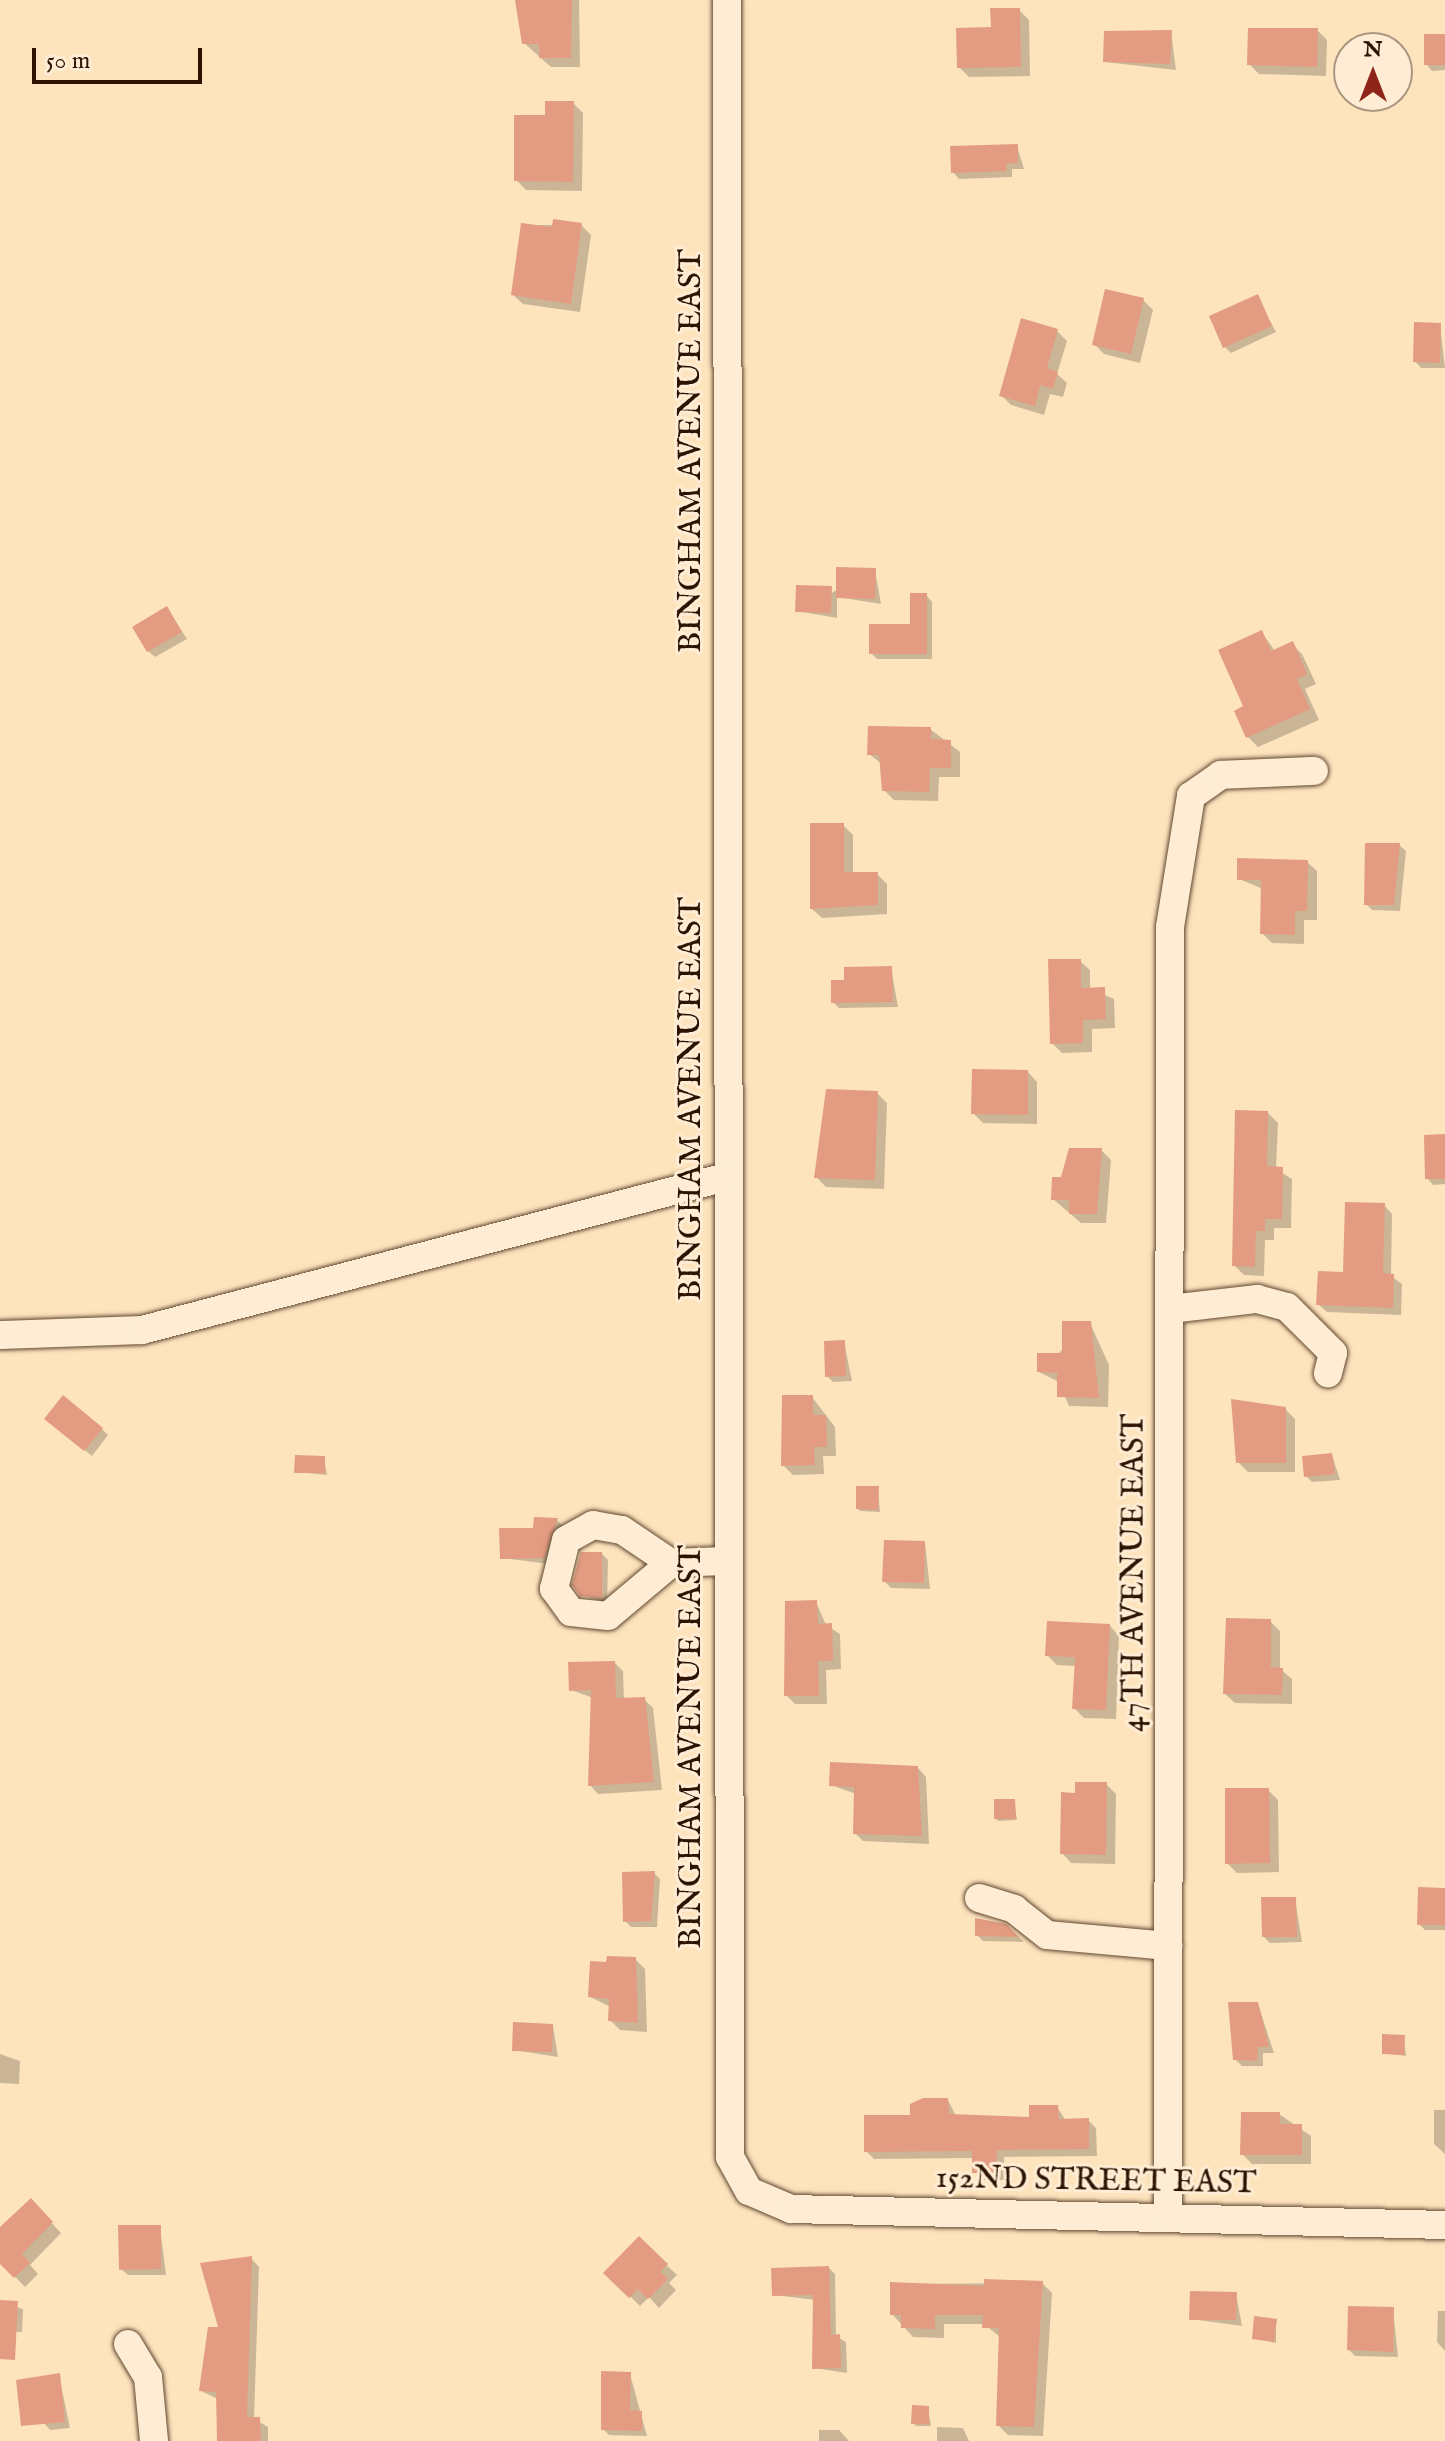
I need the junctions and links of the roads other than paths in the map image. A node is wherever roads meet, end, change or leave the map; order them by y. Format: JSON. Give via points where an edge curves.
{"nodes":[{"id":1,"x":727,"y":0,"type":"edge"},
{"id":2,"x":1314,"y":771,"type":"dead end"},
{"id":3,"x":726,"y":1177,"type":"junction"},
{"id":4,"x":1170,"y":1309,"type":"junction"},
{"id":5,"x":0,"y":1335,"type":"edge"},
{"id":6,"x":1328,"y":1373,"type":"dead end"},
{"id":7,"x":726,"y":1561,"type":"junction"},
{"id":8,"x":671,"y":1563,"type":"dead end"},
{"id":9,"x":979,"y":1898,"type":"dead end"},
{"id":10,"x":1169,"y":1946,"type":"junction"},
{"id":11,"x":749,"y":2191,"type":"joint"},
{"id":12,"x":1168,"y":2218,"type":"junction"},
{"id":13,"x":1445,"y":2225,"type":"edge"},
{"id":14,"x":128,"y":2344,"type":"dead end"},
{"id":15,"x":154,"y":2441,"type":"edge"}],
"edges":[{"from":1,"to":3,"type":"street","name":"BINGHAM AVENUE EAST"},
{"from":2,"to":4,"type":"street","name":"47TH AVENUE EAST","via":[[1221,775],[1191,796],[1170,927]]},
{"from":3,"to":5,"type":"street","via":[[142,1330]]},
{"from":3,"to":7,"type":"street","name":"BINGHAM AVENUE EAST"},
{"from":4,"to":6,"type":"street","via":[[1257,1299],[1287,1307],[1333,1353]]},
{"from":4,"to":10,"type":"street","name":"47TH AVENUE EAST"},
{"from":7,"to":8,"type":"street"},
{"from":7,"to":11,"type":"street","name":"BINGHAM AVENUE EAST","via":[[725,2113],[730,2157]]},
{"from":9,"to":10,"type":"street","via":[[1014,1909],[1047,1935]]},
{"from":10,"to":12,"type":"street","name":"47TH AVENUE EAST"},
{"from":11,"to":12,"type":"street","name":"152ND STREET EAST","via":[[791,2209]]},
{"from":12,"to":13,"type":"street","name":"152ND STREET EAST"},
{"from":14,"to":15,"type":"street","via":[[148,2377]]}]}
